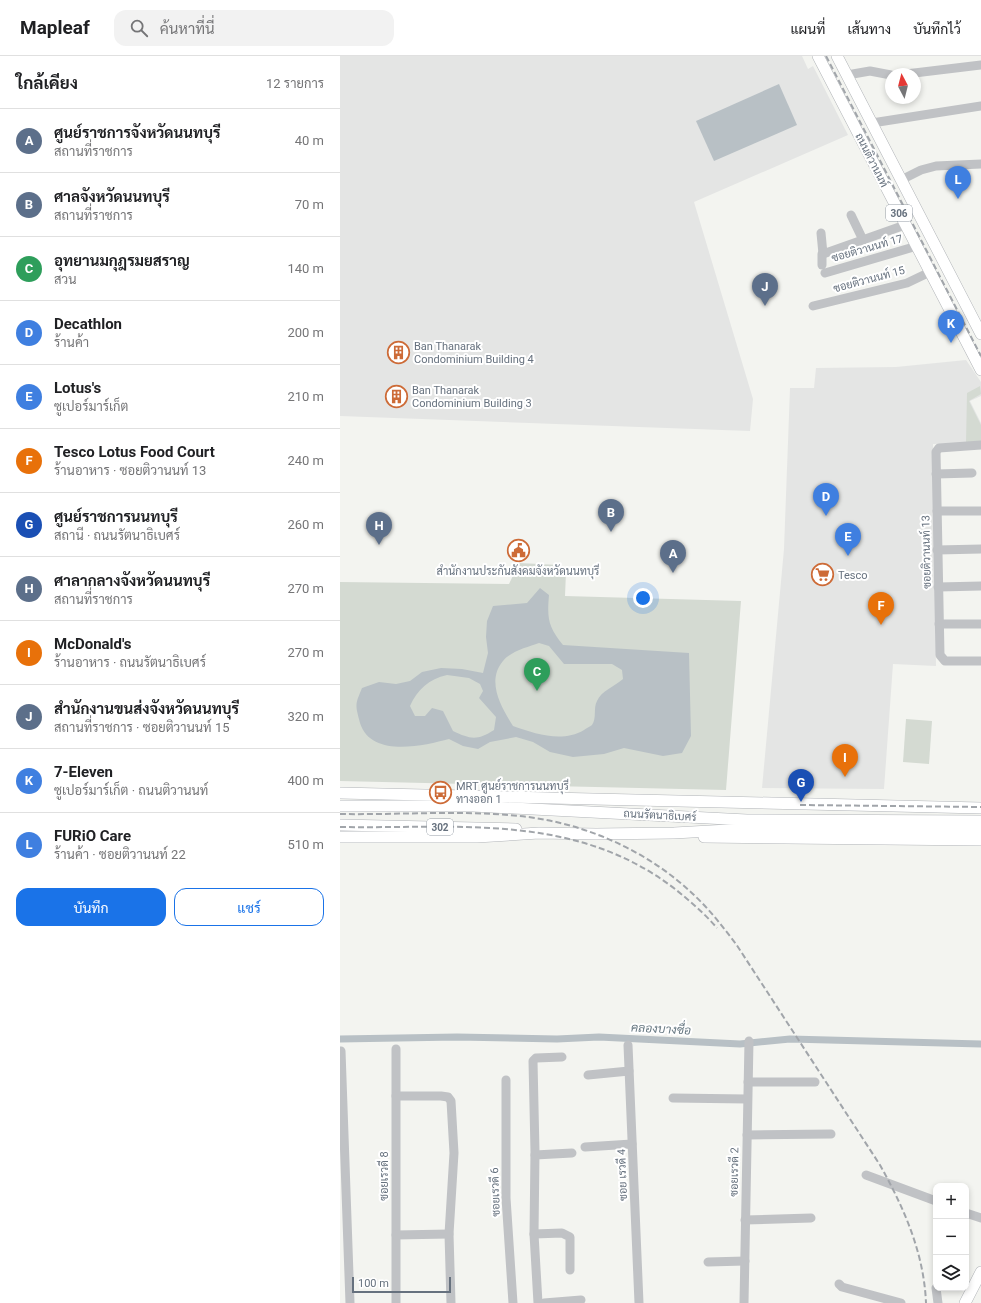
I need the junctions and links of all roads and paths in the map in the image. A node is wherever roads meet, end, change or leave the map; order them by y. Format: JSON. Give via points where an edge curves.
{"nodes":[{"id":1,"x":818,"y":56,"type":"edge"},
{"id":2,"x":838,"y":56,"type":"edge"},
{"id":3,"x":981,"y":65,"type":"edge"},
{"id":4,"x":921,"y":72,"type":"edge"},
{"id":5,"x":885,"y":74,"type":"edge"},
{"id":6,"x":847,"y":75,"type":"junction"},
{"id":7,"x":981,"y":106,"type":"edge"},
{"id":8,"x":872,"y":124,"type":"junction"},
{"id":9,"x":981,"y":164,"type":"edge"},
{"id":10,"x":901,"y":180,"type":"junction"},
{"id":11,"x":851,"y":216,"type":"dead end"},
{"id":12,"x":905,"y":225,"type":"junction"},
{"id":13,"x":822,"y":233,"type":"dead end"},
{"id":14,"x":863,"y":240,"type":"junction"},
{"id":15,"x":917,"y":246,"type":"junction"},
{"id":16,"x":822,"y":254,"type":"junction"},
{"id":17,"x":930,"y":272,"type":"junction"},
{"id":18,"x":813,"y":306,"type":"dead end"},
{"id":19,"x":981,"y":334,"type":"edge"},
{"id":20,"x":981,"y":370,"type":"edge"},
{"id":21,"x":981,"y":445,"type":"edge"},
{"id":22,"x":972,"y":473,"type":"dead end"},
{"id":23,"x":936,"y":474,"type":"junction"},
{"id":24,"x":937,"y":511,"type":"junction"},
{"id":25,"x":981,"y":511,"type":"edge"},
{"id":26,"x":981,"y":548,"type":"edge"},
{"id":27,"x":938,"y":550,"type":"junction"},
{"id":28,"x":981,"y":586,"type":"edge"},
{"id":29,"x":938,"y":587,"type":"junction"},
{"id":30,"x":939,"y":624,"type":"junction"},
{"id":31,"x":981,"y":624,"type":"edge"},
{"id":32,"x":981,"y":661,"type":"edge"},
{"id":33,"x":340,"y":793,"type":"edge"},
{"id":34,"x":340,"y":806,"type":"edge"},
{"id":35,"x":981,"y":808,"type":"edge"},
{"id":36,"x":981,"y":821,"type":"edge"},
{"id":37,"x":340,"y":825,"type":"edge"},
{"id":38,"x":816,"y":825,"type":"junction"},
{"id":39,"x":981,"y":830,"type":"edge"},
{"id":40,"x":539,"y":833,"type":"junction"},
{"id":41,"x":674,"y":833,"type":"junction"},
{"id":42,"x":340,"y":837,"type":"edge"},
{"id":43,"x":981,"y":840,"type":"edge"},
{"id":44,"x":749,"y":1041,"type":"dead end"},
{"id":45,"x":628,"y":1045,"type":"dead end"},
{"id":46,"x":396,"y":1049,"type":"dead end"},
{"id":47,"x":341,"y":1051,"type":"dead end"},
{"id":48,"x":562,"y":1057,"type":"dead end"},
{"id":49,"x":629,"y":1071,"type":"junction"},
{"id":50,"x":588,"y":1075,"type":"dead end"},
{"id":51,"x":506,"y":1080,"type":"dead end"},
{"id":52,"x":748,"y":1082,"type":"junction"},
{"id":53,"x":815,"y":1082,"type":"dead end"},
{"id":54,"x":396,"y":1096,"type":"junction"},
{"id":55,"x":673,"y":1098,"type":"dead end"},
{"id":56,"x":748,"y":1099,"type":"junction"},
{"id":57,"x":831,"y":1134,"type":"dead end"},
{"id":58,"x":747,"y":1135,"type":"junction"},
{"id":59,"x":632,"y":1144,"type":"junction"},
{"id":60,"x":585,"y":1147,"type":"dead end"},
{"id":61,"x":572,"y":1153,"type":"dead end"},
{"id":62,"x":535,"y":1155,"type":"junction"},
{"id":63,"x":866,"y":1175,"type":"dead end"},
{"id":64,"x":933,"y":1200,"type":"edge"},
{"id":65,"x":969,"y":1214,"type":"edge"},
{"id":66,"x":811,"y":1218,"type":"dead end"},
{"id":67,"x":981,"y":1218,"type":"edge"},
{"id":68,"x":745,"y":1220,"type":"junction"},
{"id":69,"x":449,"y":1234,"type":"junction"},
{"id":70,"x":534,"y":1234,"type":"junction"},
{"id":71,"x":396,"y":1235,"type":"junction"},
{"id":72,"x":745,"y":1261,"type":"junction"},
{"id":73,"x":708,"y":1262,"type":"dead end"},
{"id":74,"x":570,"y":1270,"type":"dead end"},
{"id":75,"x":981,"y":1272,"type":"edge"},
{"id":76,"x":839,"y":1284,"type":"dead end"},
{"id":77,"x":936,"y":1291,"type":"edge"},
{"id":78,"x":581,"y":1300,"type":"dead end"},
{"id":79,"x":350,"y":1303,"type":"edge"},
{"id":80,"x":396,"y":1303,"type":"edge"},
{"id":81,"x":451,"y":1303,"type":"edge"},
{"id":82,"x":513,"y":1303,"type":"edge"},
{"id":83,"x":538,"y":1303,"type":"edge"},
{"id":84,"x":544,"y":1303,"type":"edge"},
{"id":85,"x":639,"y":1303,"type":"edge"},
{"id":86,"x":744,"y":1303,"type":"edge"},
{"id":87,"x":901,"y":1303,"type":"edge"},
{"id":88,"x":938,"y":1303,"type":"edge"},
{"id":89,"x":965,"y":1303,"type":"edge"}],
"edges":[{"from":1,"to":12,"type":"main road","name":"ถนนติวานนท์","number":"306"},
{"from":2,"to":6,"type":"main road","name":"ถนนติวานนท์","number":"306"},
{"from":3,"to":4,"type":"street"},
{"from":5,"to":6,"type":"street","via":[[870,72]]},
{"from":6,"to":8,"type":"main road","name":"ถนนติวานนท์","number":"306"},
{"from":7,"to":8,"type":"street"},
{"from":8,"to":10,"type":"main road","name":"ถนนติวานนท์","number":"306"},
{"from":9,"to":10,"type":"street","via":[[936,166]]},
{"from":10,"to":19,"type":"main road","name":"ถนนติวานนท์","number":"306"},
{"from":11,"to":14,"type":"street"},
{"from":12,"to":14,"type":"street"},
{"from":12,"to":15,"type":"main road","name":"ถนนติวานนท์","number":"306"},
{"from":13,"to":16,"type":"street"},
{"from":14,"to":16,"type":"street"},
{"from":15,"to":16,"type":"street","name":"ซอยติวานนท์ 17","via":[[823,269]]},
{"from":15,"to":17,"type":"main road","name":"ถนนติวานนท์","number":"306"},
{"from":17,"to":18,"type":"street","name":"ซอยติวานนท์ 15","via":[[907,283]]},
{"from":17,"to":20,"type":"main road","name":"ถนนติวานนท์","number":"306"},
{"from":21,"to":23,"type":"street","name":"ซอยติวานนท์ 13","via":[[939,448],[936,452]]},
{"from":22,"to":23,"type":"street"},
{"from":23,"to":24,"type":"street","name":"ซอยติวานนท์ 13"},
{"from":24,"to":25,"type":"street"},
{"from":24,"to":27,"type":"street","name":"ซอยติวานนท์ 13"},
{"from":26,"to":27,"type":"street"},
{"from":27,"to":29,"type":"street","name":"ซอยติวานนท์ 13"},
{"from":28,"to":29,"type":"street"},
{"from":29,"to":30,"type":"street","name":"ซอยติวานนท์ 13"},
{"from":30,"to":31,"type":"street"},
{"from":30,"to":32,"type":"street","name":"ซอยติวานนท์ 13","via":[[940,655],[946,662]]},
{"from":33,"to":35,"type":"main road","name":"ถนนรัตนาธิเบศร์"},
{"from":34,"to":38,"type":"main road","name":"ถนนรัตนาธิเบศร์","number":"302","via":[[473,806],[658,814]]},
{"from":36,"to":38,"type":"main road","name":"ถนนรัตนาธิเบศร์"},
{"from":37,"to":40,"type":"main road","name":"ถนนรัตนาธิเบศร์","number":"302","via":[[513,828]]},
{"from":38,"to":39,"type":"main road","name":"ถนนรัตนาธิเบศร์"},
{"from":38,"to":41,"type":"main road","name":"ถนนรัตนาธิเบศร์"},
{"from":40,"to":41,"type":"main road","name":"ถนนรัตนาธิเบศร์","number":"302"},
{"from":40,"to":42,"type":"main road","name":"ถนนรัตนาธิเบศร์","number":"302","via":[[470,837]]},
{"from":41,"to":43,"type":"main road","name":"ถนนรัตนาธิเบศร์","number":"302","via":[[696,837]]},
{"from":44,"to":52,"type":"street","name":"ซอยเรวดี 2"},
{"from":45,"to":49,"type":"street","name":"ซอย เรวดี 4"},
{"from":46,"to":54,"type":"street","name":"ซอยเรวดี 8"},
{"from":47,"to":79,"type":"street"},
{"from":48,"to":62,"type":"street","via":[[536,1058],[533,1061]]},
{"from":49,"to":50,"type":"street"},
{"from":49,"to":59,"type":"street","name":"ซอย เรวดี 4"},
{"from":51,"to":82,"type":"street","name":"ซอยเรวดี 6","via":[[506,1198]]},
{"from":52,"to":53,"type":"street"},
{"from":52,"to":56,"type":"street","name":"ซอยเรวดี 2"},
{"from":54,"to":69,"type":"street","via":[[441,1096],[448,1097],[451,1101],[454,1153]]},
{"from":54,"to":71,"type":"street","name":"ซอยเรวดี 8"},
{"from":55,"to":56,"type":"street"},
{"from":56,"to":58,"type":"street","name":"ซอยเรวดี 2"},
{"from":57,"to":58,"type":"street"},
{"from":58,"to":68,"type":"street","name":"ซอยเรวดี 2"},
{"from":59,"to":60,"type":"street"},
{"from":59,"to":85,"type":"street","name":"ซอย เรวดี 4"},
{"from":61,"to":62,"type":"street"},
{"from":62,"to":70,"type":"street"},
{"from":63,"to":64,"type":"street"},
{"from":65,"to":67,"type":"street"},
{"from":66,"to":68,"type":"street"},
{"from":68,"to":72,"type":"street","name":"ซอยเรวดี 2"},
{"from":69,"to":71,"type":"street"},
{"from":69,"to":81,"type":"street"},
{"from":70,"to":74,"type":"street","via":[[562,1232],[570,1237]]},
{"from":70,"to":83,"type":"street"},
{"from":71,"to":80,"type":"street","name":"ซอยเรวดี 8"},
{"from":72,"to":73,"type":"street"},
{"from":72,"to":86,"type":"street","name":"ซอยเรวดี 2"},
{"from":75,"to":89,"type":"main road"},
{"from":76,"to":87,"type":"street"},
{"from":77,"to":88,"type":"street"},
{"from":78,"to":84,"type":"street"}]}
